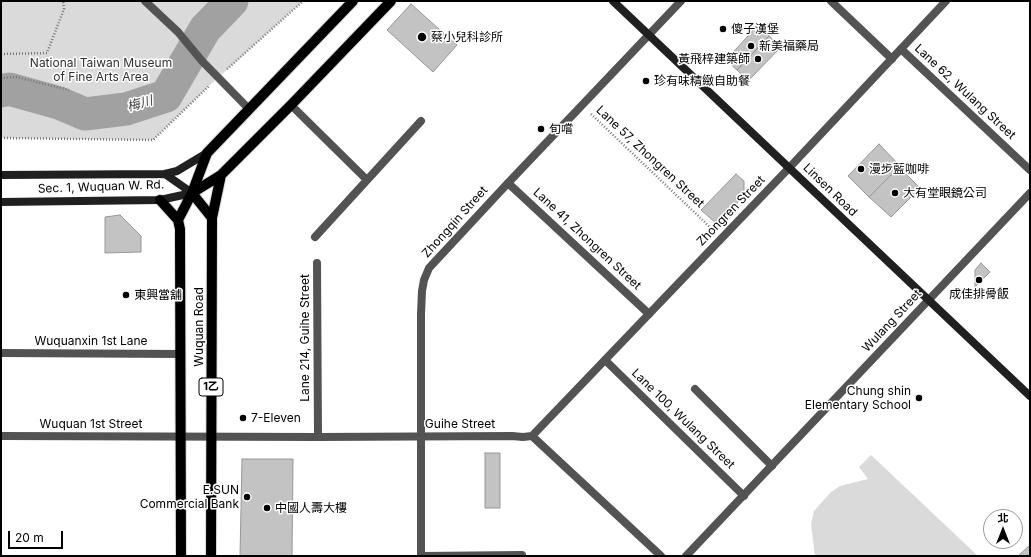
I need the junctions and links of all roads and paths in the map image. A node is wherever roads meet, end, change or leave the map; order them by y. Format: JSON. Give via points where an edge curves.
{"nodes":[{"id":1,"x":63,"y":1,"type":"edge"},
{"id":2,"x":145,"y":1,"type":"edge"},
{"id":3,"x":303,"y":1,"type":"edge"},
{"id":4,"x":353,"y":1,"type":"edge"},
{"id":5,"x":391,"y":1,"type":"edge"},
{"id":6,"x":613,"y":1,"type":"edge"},
{"id":7,"x":681,"y":1,"type":"edge"},
{"id":8,"x":831,"y":1,"type":"edge"},
{"id":9,"x":946,"y":1,"type":"edge"},
{"id":10,"x":649,"y":35,"type":"junction"},
{"id":11,"x":901,"y":49,"type":"junction"},
{"id":12,"x":1,"y":54,"type":"edge"},
{"id":13,"x":892,"y":59,"type":"junction"},
{"id":14,"x":218,"y":77,"type":"junction"},
{"id":15,"x":1,"y":78,"type":"edge"},
{"id":16,"x":69,"y":90,"type":"dead end"},
{"id":17,"x":291,"y":105,"type":"junction"},
{"id":18,"x":582,"y":105,"type":"junction"},
{"id":19,"x":249,"y":109,"type":"junction"},
{"id":20,"x":421,"y":121,"type":"dead end"},
{"id":21,"x":1,"y":138,"type":"edge"},
{"id":22,"x":207,"y":153,"type":"junction"},
{"id":23,"x":789,"y":168,"type":"junction"},
{"id":24,"x":1030,"y":170,"type":"edge"},
{"id":25,"x":165,"y":174,"type":"junction"},
{"id":26,"x":1,"y":175,"type":"edge"},
{"id":27,"x":221,"y":175,"type":"junction"},
{"id":28,"x":367,"y":180,"type":"junction"},
{"id":29,"x":508,"y":182,"type":"junction"},
{"id":30,"x":192,"y":192,"type":"junction"},
{"id":31,"x":1030,"y":193,"type":"edge"},
{"id":32,"x":160,"y":200,"type":"junction"},
{"id":33,"x":1,"y":202,"type":"edge"},
{"id":34,"x":212,"y":218,"type":"junction"},
{"id":35,"x":178,"y":220,"type":"junction"},
{"id":36,"x":315,"y":237,"type":"dead end"},
{"id":37,"x":722,"y":238,"type":"junction"},
{"id":38,"x":317,"y":263,"type":"dead end"},
{"id":39,"x":928,"y":300,"type":"junction"},
{"id":40,"x":649,"y":314,"type":"junction"},
{"id":41,"x":1,"y":353,"type":"edge"},
{"id":42,"x":181,"y":354,"type":"junction"},
{"id":43,"x":605,"y":360,"type":"junction"},
{"id":44,"x":695,"y":389,"type":"dead end"},
{"id":45,"x":1030,"y":396,"type":"edge"},
{"id":46,"x":1,"y":436,"type":"edge"},
{"id":47,"x":181,"y":436,"type":"junction"},
{"id":48,"x":211,"y":436,"type":"junction"},
{"id":49,"x":421,"y":436,"type":"junction"},
{"id":50,"x":532,"y":436,"type":"junction"},
{"id":51,"x":318,"y":437,"type":"junction"},
{"id":52,"x":772,"y":466,"type":"junction"},
{"id":53,"x":744,"y":496,"type":"junction"},
{"id":54,"x":522,"y":555,"type":"dead end"},
{"id":55,"x":181,"y":556,"type":"edge"},
{"id":56,"x":211,"y":556,"type":"edge"},
{"id":57,"x":421,"y":556,"type":"edge"},
{"id":58,"x":660,"y":556,"type":"edge"},
{"id":59,"x":686,"y":556,"type":"edge"}],
"edges":[{"from":1,"to":12,"type":"path","via":[[64,9],[47,53]]},
{"from":2,"to":14,"type":"street","via":[[178,32]]},
{"from":3,"to":14,"type":"path"},
{"from":4,"to":19,"type":"main road"},
{"from":5,"to":17,"type":"main road"},
{"from":6,"to":10,"type":"main road","name":"Linsen Road"},
{"from":7,"to":10,"type":"street","name":"Zhongqin Street"},
{"from":8,"to":13,"type":"street"},
{"from":9,"to":11,"type":"street","name":"Zhongren Street"},
{"from":10,"to":18,"type":"street","name":"Zhongqin Street"},
{"from":10,"to":23,"type":"main road","name":"Linsen Road"},
{"from":11,"to":13,"type":"street","name":"Zhongren Street"},
{"from":11,"to":24,"type":"street","name":"Lane 62, Wulang Street"},
{"from":13,"to":23,"type":"street","name":"Zhongren Street"},
{"from":14,"to":19,"type":"street"},
{"from":14,"to":21,"type":"path","via":[[153,140]]},
{"from":15,"to":16,"type":"path","via":[[16,77]]},
{"from":17,"to":27,"type":"main road"},
{"from":17,"to":28,"type":"street"},
{"from":18,"to":29,"type":"street","name":"Zhongqin Street"},
{"from":18,"to":37,"type":"path","name":"Lane 57, Zhongren Street"},
{"from":19,"to":22,"type":"main road"},
{"from":20,"to":28,"type":"street"},
{"from":22,"to":25,"type":"main road","name":"Sec. 1, Wuquan W. Rd.","via":[[177,171]]},
{"from":22,"to":30,"type":"main road"},
{"from":23,"to":37,"type":"street","name":"Zhongren Street"},
{"from":23,"to":39,"type":"main road","name":"Linsen Road"},
{"from":25,"to":26,"type":"main road","name":"Sec. 1, Wuquan W. Rd."},
{"from":25,"to":30,"type":"main road","name":"Sec. 1, Wuquan W. Rd."},
{"from":27,"to":30,"type":"main road"},
{"from":27,"to":34,"type":"main road","name":"Wuquan Road","number":"1乙"},
{"from":28,"to":36,"type":"street"},
{"from":29,"to":40,"type":"street","name":"Lane 41, Zhongren Street"},
{"from":29,"to":49,"type":"street","name":"Zhongqin Street","via":[[429,268],[424,280],[421,314]]},
{"from":30,"to":32,"type":"main road","name":"Sec. 1, Wuquan W. Rd."},
{"from":30,"to":34,"type":"main road"},
{"from":30,"to":35,"type":"main road"},
{"from":31,"to":39,"type":"street","name":"Wulang Street"},
{"from":32,"to":33,"type":"main road","name":"Sec. 1, Wuquan W. Rd."},
{"from":32,"to":35,"type":"main road"},
{"from":34,"to":48,"type":"main road","name":"Wuquan Road","number":"1乙"},
{"from":35,"to":42,"type":"main road","name":"Wuquan Road"},
{"from":37,"to":40,"type":"street","name":"Zhongren Street"},
{"from":38,"to":51,"type":"street","name":"Lane 214, Guihe Street"},
{"from":39,"to":45,"type":"main road","name":"Linsen Road"},
{"from":39,"to":52,"type":"street","name":"Wulang Street"},
{"from":40,"to":43,"type":"street","name":"Zhongren Street"},
{"from":41,"to":42,"type":"street","name":"Wuquanxin 1st Lane"},
{"from":42,"to":47,"type":"main road","name":"Wuquan Road"},
{"from":43,"to":50,"type":"street","name":"Zhongren Street"},
{"from":43,"to":53,"type":"street","name":"Lane 100, Wulang Street"},
{"from":44,"to":52,"type":"street"},
{"from":46,"to":47,"type":"street","name":"Wuquan 1st Street"},
{"from":47,"to":48,"type":"street","name":"Wuquan 1st Street"},
{"from":47,"to":55,"type":"main road","name":"Wuquan Road"},
{"from":48,"to":51,"type":"street","name":"Guihe Street"},
{"from":48,"to":56,"type":"main road","name":"Wuquan Road","number":"1乙"},
{"from":49,"to":50,"type":"street","name":"Guihe Street"},
{"from":49,"to":51,"type":"street","name":"Guihe Street"},
{"from":49,"to":57,"type":"street","name":"Zhongqin Street"},
{"from":50,"to":58,"type":"street"},
{"from":52,"to":53,"type":"street","name":"Wulang Street"},
{"from":53,"to":59,"type":"street","name":"Wulang Street"},
{"from":54,"to":57,"type":"street"}]}
